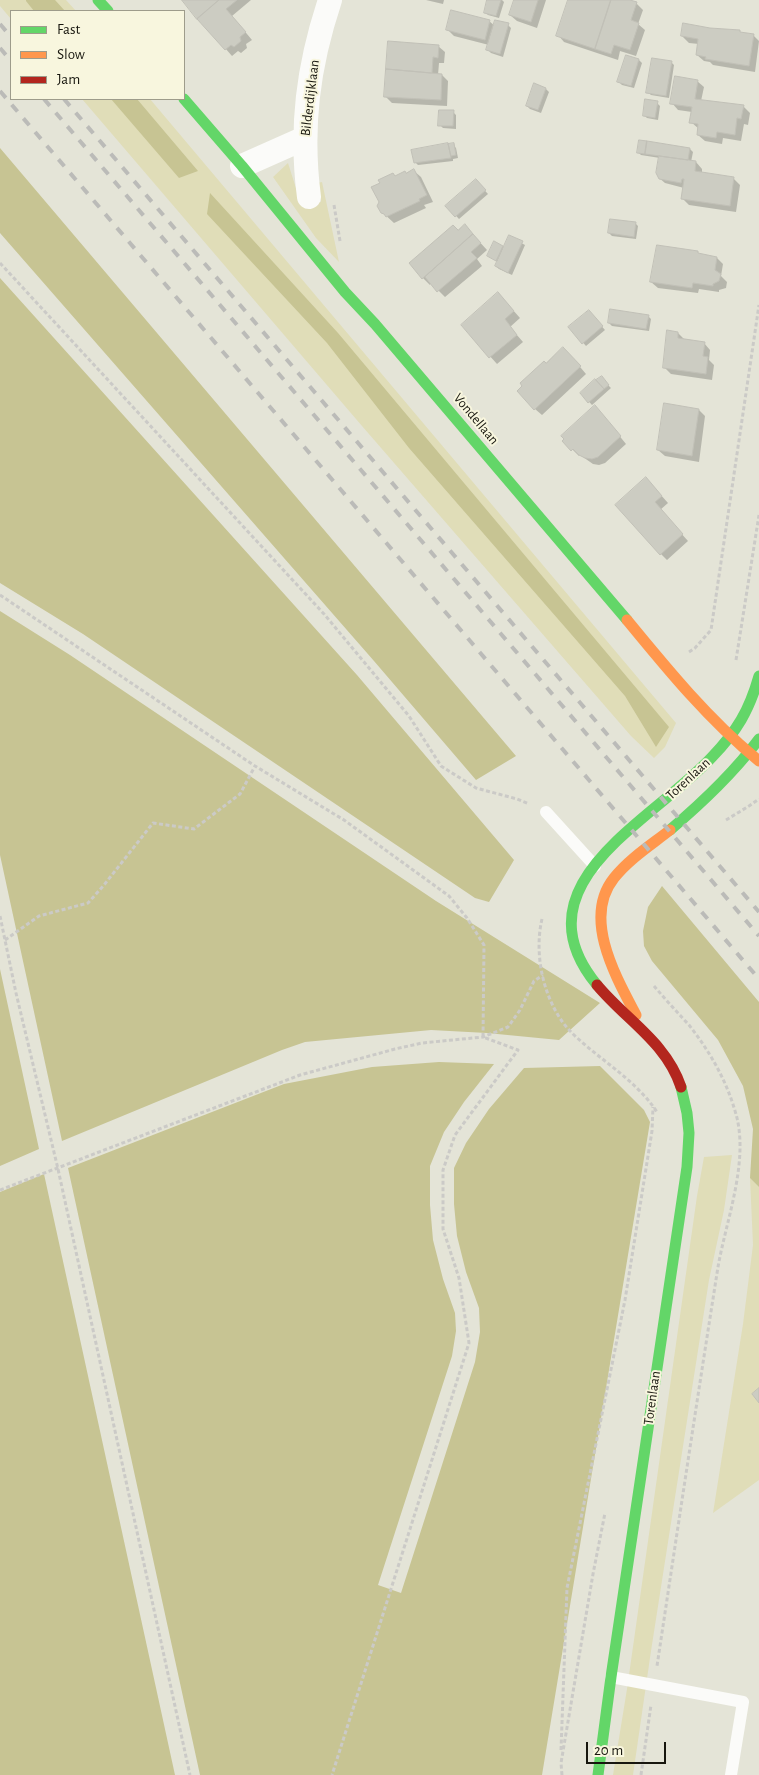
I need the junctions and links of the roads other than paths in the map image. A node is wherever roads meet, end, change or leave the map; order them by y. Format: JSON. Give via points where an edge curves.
{"nodes":[{"id":1,"x":98,"y":0,"type":"edge"},
{"id":2,"x":330,"y":0,"type":"edge"},
{"id":3,"x":107,"y":10,"type":"edge"},
{"id":4,"x":185,"y":100,"type":"edge"},
{"id":5,"x":304,"y":138,"type":"junction"},
{"id":6,"x":242,"y":166,"type":"junction"},
{"id":7,"x":309,"y":197,"type":"dead end"},
{"id":8,"x":759,"y":676,"type":"edge"},
{"id":9,"x":730,"y":737,"type":"junction"},
{"id":10,"x":759,"y":739,"type":"edge"},
{"id":11,"x":749,"y":754,"type":"junction"},
{"id":12,"x":759,"y":761,"type":"edge"},
{"id":13,"x":546,"y":812,"type":"road end"},
{"id":14,"x":594,"y":866,"type":"junction"},
{"id":15,"x":612,"y":880,"type":"junction"},
{"id":16,"x":645,"y":1032,"type":"junction"},
{"id":17,"x":611,"y":1677,"type":"junction"},
{"id":18,"x":598,"y":1775,"type":"edge"},
{"id":19,"x":732,"y":1775,"type":"edge"}],
"edges":[{"from":1,"to":3,"type":"main road"},
{"from":2,"to":5,"type":"street","name":"Bilderdijklaan","via":[[310,75]]},
{"from":4,"to":6,"type":"main road","name":"Vondellaan"},
{"from":5,"to":6,"type":"street"},
{"from":5,"to":7,"type":"street","name":"Bilderdijklaan"},
{"from":6,"to":9,"type":"main road","name":"Vondellaan","via":[[345,292],[666,668]]},
{"from":8,"to":9,"type":"main road","name":"Torenlaan","via":[[746,715]]},
{"from":9,"to":11,"type":"main road","name":"Vondellaan"},
{"from":9,"to":14,"type":"main road","name":"Torenlaan","via":[[700,770],[609,848]]},
{"from":10,"to":11,"type":"main road","name":"Torenlaan"},
{"from":11,"to":12,"type":"main road","name":"Vondellaan"},
{"from":11,"to":15,"type":"main road","name":"Torenlaan","via":[[721,785]]},
{"from":13,"to":14,"type":"lane"},
{"from":14,"to":15,"type":"lane"},
{"from":14,"to":16,"type":"main road","name":"Torenlaan","via":[[582,882],[573,903],[570,923],[574,947],[587,975]]},
{"from":15,"to":16,"type":"main road","name":"Torenlaan","via":[[600,920],[602,936],[612,967]]},
{"from":16,"to":17,"type":"main road","name":"Torenlaan","via":[[667,1057],[678,1077],[689,1134],[687,1167]]},
{"from":17,"to":18,"type":"main road","name":"Torenlaan"},
{"from":17,"to":19,"type":"lane","via":[[743,1702]]}]}
